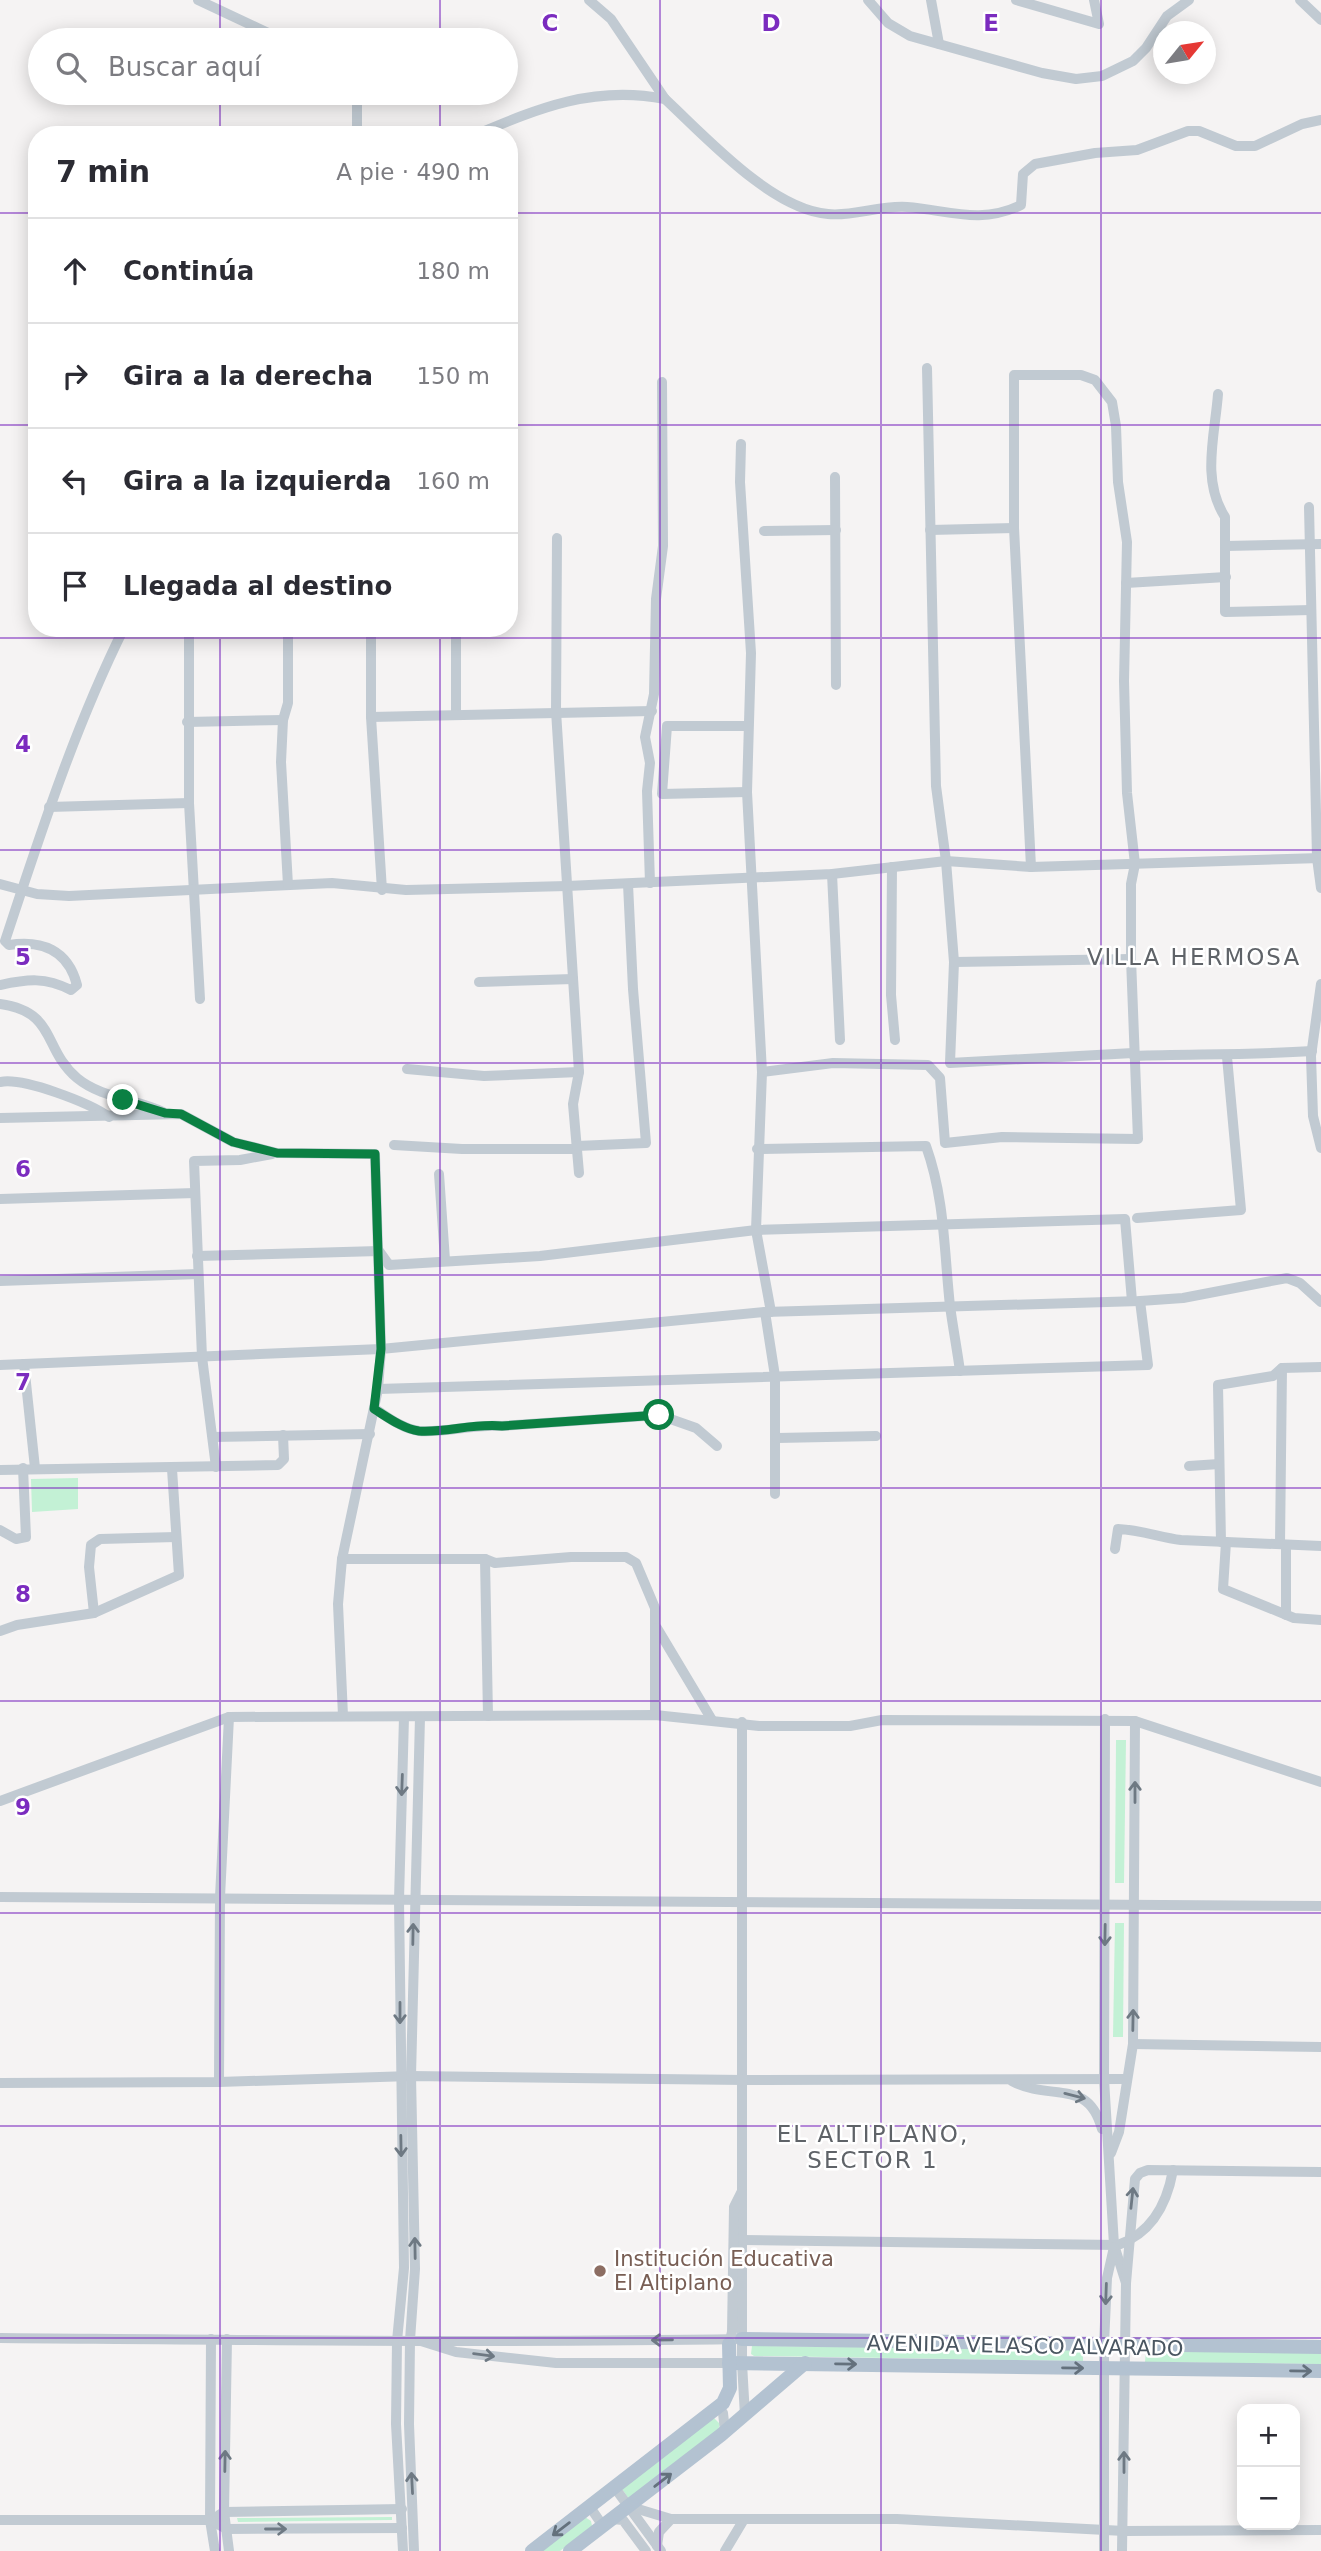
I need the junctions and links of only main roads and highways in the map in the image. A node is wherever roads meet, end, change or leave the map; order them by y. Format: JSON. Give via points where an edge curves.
{"nodes":[{"id":1,"x":1321,"y":2347,"type":"edge"},
{"id":2,"x":735,"y":2363,"type":"junction"},
{"id":3,"x":805,"y":2363,"type":"junction"},
{"id":4,"x":1321,"y":2371,"type":"edge"},
{"id":5,"x":532,"y":2551,"type":"edge"},
{"id":6,"x":570,"y":2551,"type":"edge"}],
"edges":[{"from":1,"to":2,"type":"main road","name":"AVENIDA VELASCO ALVARADO","via":[[734,2340]]},
{"from":2,"to":3,"type":"main road","name":"AVENIDA VELASCO ALVARADO"},
{"from":2,"to":5,"type":"main road","one_way":true,"via":[[730,2395],[719,2407]]},
{"from":3,"to":4,"type":"main road","name":"AVENIDA VELASCO ALVARADO","one_way":true},
{"from":6,"to":3,"type":"main road","one_way":true,"via":[[745,2416]]}]}
